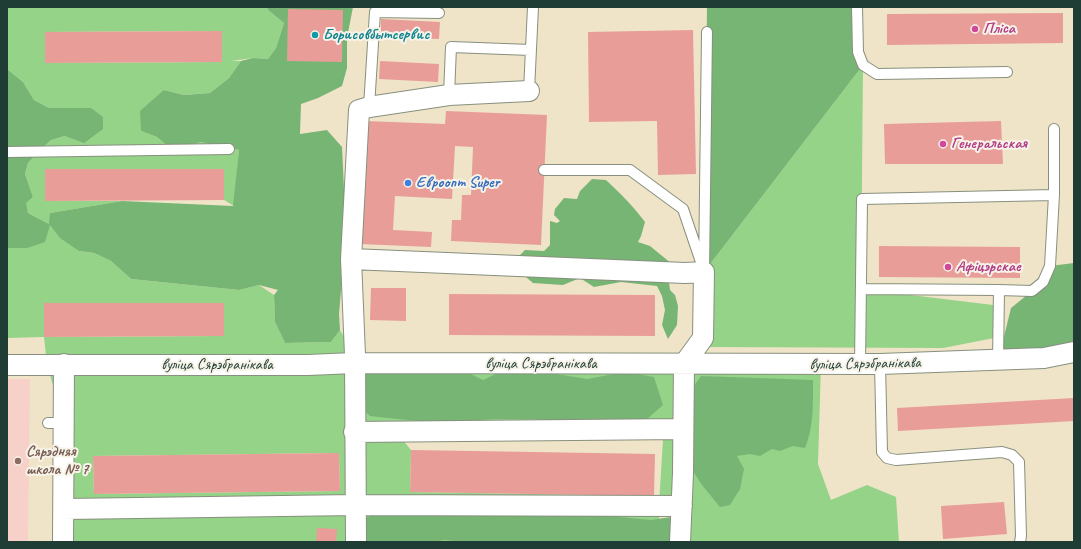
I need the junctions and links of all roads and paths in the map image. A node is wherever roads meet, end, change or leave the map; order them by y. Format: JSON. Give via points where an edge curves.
{"nodes":[{"id":1,"x":533,"y":7,"type":"edge"},
{"id":2,"x":857,"y":7,"type":"edge"},
{"id":3,"x":439,"y":13,"type":"dead end"},
{"id":4,"x":707,"y":32,"type":"dead end"},
{"id":5,"x":531,"y":50,"type":"junction"},
{"id":6,"x":1007,"y":72,"type":"dead end"},
{"id":7,"x":529,"y":91,"type":"joint"},
{"id":8,"x":449,"y":95,"type":"junction"},
{"id":9,"x":369,"y":107,"type":"junction"},
{"id":10,"x":1054,"y":129,"type":"dead end"},
{"id":11,"x":229,"y":149,"type":"dead end"},
{"id":12,"x":7,"y":152,"type":"edge"},
{"id":13,"x":544,"y":170,"type":"dead end"},
{"id":14,"x":1054,"y":194,"type":"junction"},
{"id":15,"x":351,"y":259,"type":"junction"},
{"id":16,"x":704,"y":272,"type":"junction"},
{"id":17,"x":861,"y":289,"type":"junction"},
{"id":18,"x":999,"y":290,"type":"junction"},
{"id":19,"x":1074,"y":352,"type":"edge"},
{"id":20,"x":998,"y":361,"type":"junction"},
{"id":21,"x":354,"y":363,"type":"junction"},
{"id":22,"x":64,"y":364,"type":"junction"},
{"id":23,"x":684,"y":364,"type":"junction"},
{"id":24,"x":870,"y":364,"type":"junction"},
{"id":25,"x":7,"y":365,"type":"edge"},
{"id":26,"x":683,"y":430,"type":"junction"},
{"id":27,"x":354,"y":432,"type":"junction"},
{"id":28,"x":356,"y":504,"type":"junction"},
{"id":29,"x":682,"y":506,"type":"junction"},
{"id":30,"x":64,"y":509,"type":"junction"},
{"id":31,"x":63,"y":542,"type":"edge"},
{"id":32,"x":356,"y":542,"type":"edge"},
{"id":33,"x":680,"y":542,"type":"edge"},
{"id":34,"x":1020,"y":542,"type":"edge"}],
"edges":[{"from":1,"to":5,"type":"lane"},
{"from":2,"to":6,"type":"lane","via":[[858,52],[863,65],[877,74]]},
{"from":3,"to":9,"type":"lane","via":[[374,12]]},
{"from":4,"to":16,"type":"lane"},
{"from":5,"to":7,"type":"lane"},
{"from":5,"to":8,"type":"lane","via":[[451,47]]},
{"from":7,"to":8,"type":"street"},
{"from":8,"to":9,"type":"street"},
{"from":9,"to":15,"type":"street","via":[[359,110]]},
{"from":10,"to":14,"type":"lane"},
{"from":11,"to":12,"type":"lane"},
{"from":13,"to":16,"type":"lane","via":[[630,170],[683,209]]},
{"from":14,"to":17,"type":"lane","via":[[862,199]]},
{"from":14,"to":18,"type":"lane","via":[[1050,266],[1043,282],[1032,291]]},
{"from":15,"to":16,"type":"street"},
{"from":15,"to":21,"type":"street"},
{"from":16,"to":23,"type":"street","via":[[703,338]]},
{"from":17,"to":18,"type":"lane"},
{"from":17,"to":24,"type":"lane"},
{"from":18,"to":20,"type":"lane"},
{"from":19,"to":20,"type":"street","name":"вуліца Сярэбранікава","via":[[1044,358]]},
{"from":20,"to":24,"type":"street","name":"вуліца Сярэбранікава"},
{"from":21,"to":22,"type":"street","name":"вуліца Сярэбранікава"},
{"from":21,"to":23,"type":"street","name":"вуліца Сярэбранікава"},
{"from":21,"to":27,"type":"street"},
{"from":22,"to":25,"type":"street","name":"вуліца Сярэбранікава"},
{"from":22,"to":30,"type":"street","via":[[56,423]]},
{"from":23,"to":24,"type":"street","name":"вуліца Сярэбранікава"},
{"from":23,"to":26,"type":"street"},
{"from":24,"to":34,"type":"lane","via":[[882,452],[887,458],[896,460],[1002,452],[1012,455],[1019,462]]},
{"from":26,"to":27,"type":"street"},
{"from":26,"to":29,"type":"street"},
{"from":27,"to":28,"type":"street"},
{"from":28,"to":29,"type":"street"},
{"from":28,"to":30,"type":"street"},
{"from":28,"to":32,"type":"street"},
{"from":29,"to":33,"type":"street"},
{"from":30,"to":31,"type":"street"}]}
